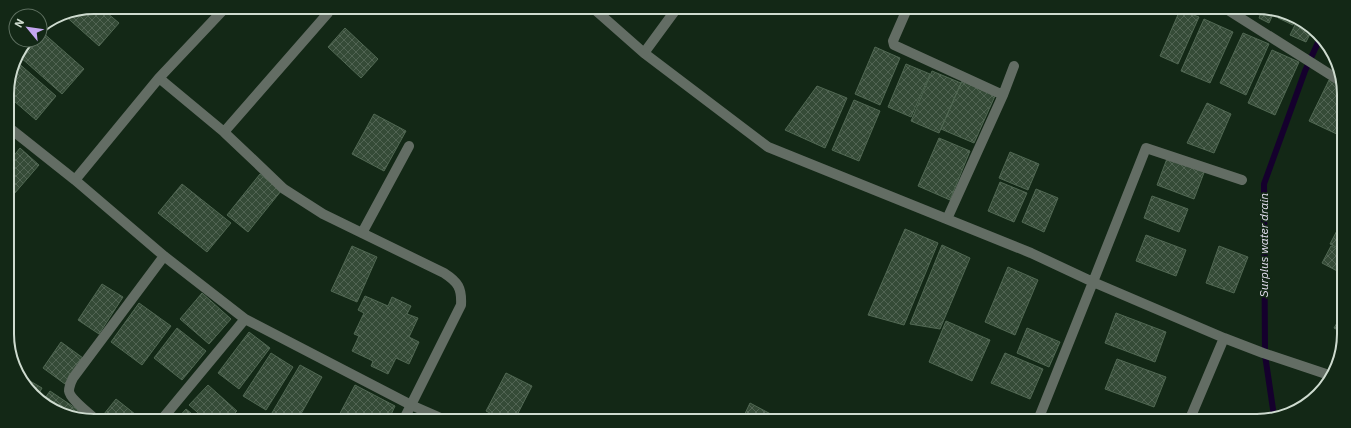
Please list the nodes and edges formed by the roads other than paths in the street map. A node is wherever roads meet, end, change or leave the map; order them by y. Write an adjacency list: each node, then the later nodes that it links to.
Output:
1 (219, 14): 9 (street)
2 (326, 14): 13 (street)
3 (600, 14): 7 (street)
4 (673, 14): 7 (street)
5 (905, 14): 11 (street)
6 (1234, 14): 10 (street)
7 (644, 53): 17 (street)
8 (1014, 66): 11 (street)
9 (160, 78): 13 (street); 15 (street)
10 (1335, 78)
11 (1003, 95): 17 (street)
12 (14, 132): 15 (street)
13 (224, 132): 18 (street)
14 (409, 146): 18 (street)
15 (75, 180): 19 (street)
16 (1242, 180): 20 (street)
17 (947, 219): 20 (street)
18 (362, 233): 24 (street)
19 (164, 256): 21 (street); 25 (street)
20 (1093, 282): 22 (street); 29 (street)
21 (245, 319): 24 (street); 26 (street)
22 (1224, 338): 23 (street); 30 (street)
23 (1327, 373)
24 (411, 405): 27 (street); 28 (street)
25 (90, 414)
26 (166, 414)
27 (406, 414)
28 (431, 414)
29 (1040, 414)
30 (1192, 414)

